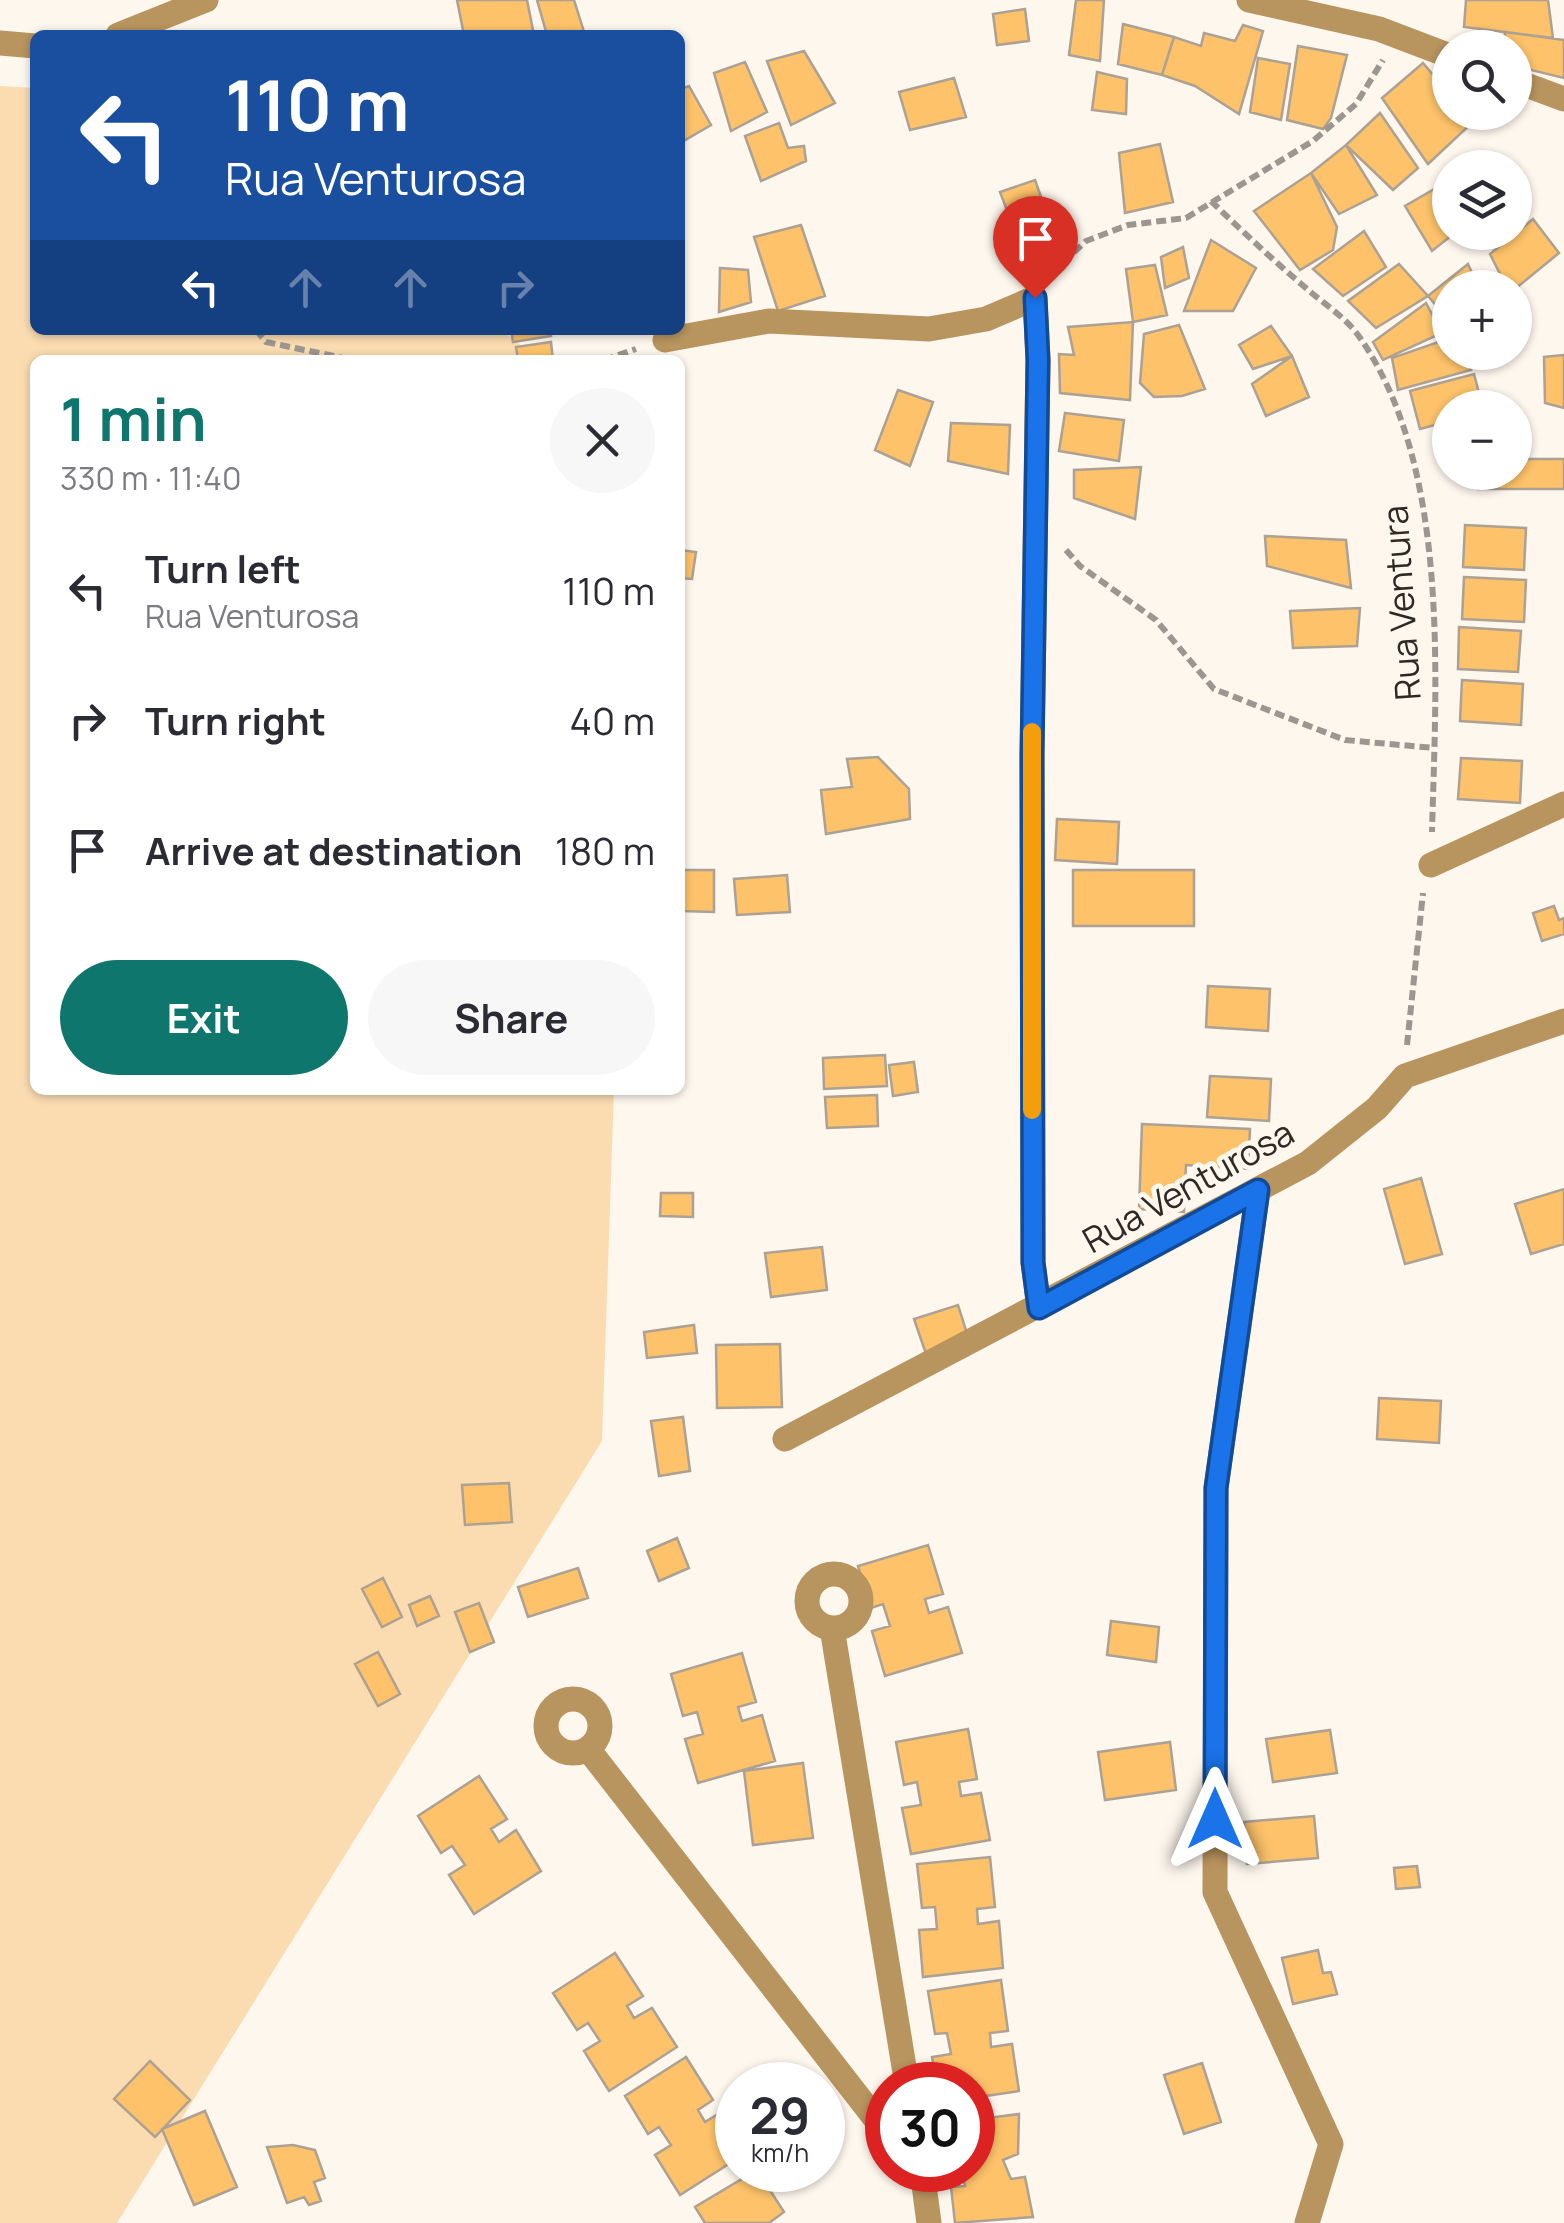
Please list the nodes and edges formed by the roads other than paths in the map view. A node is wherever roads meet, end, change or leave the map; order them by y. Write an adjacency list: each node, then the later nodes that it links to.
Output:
1 (206, 0): 3 (street)
2 (1249, 0): 6 (street)
3 (131, 30)
4 (0, 44): 5 (street)
5 (30, 46)
6 (1432, 49)
7 (1532, 88): 8 (street)
8 (1564, 100)
9 (664, 340): 14 (street)
10 (1564, 804): 11 (street)
11 (1431, 864)
12 (1564, 1020): 13 (street, Rua Venturosa)
13 (1258, 1190): 14 (street, Rua Venturosa); 22 (street)
14 (1039, 1308): 15 (street, Rua Venturosa)
15 (785, 1439)
16 (832, 1628): 18 (street)
17 (588, 1749): 19 (street)
18 (904, 2062)
19 (865, 2105)
20 (924, 2192): 21 (street)
21 (930, 2223)
22 (1307, 2223)

